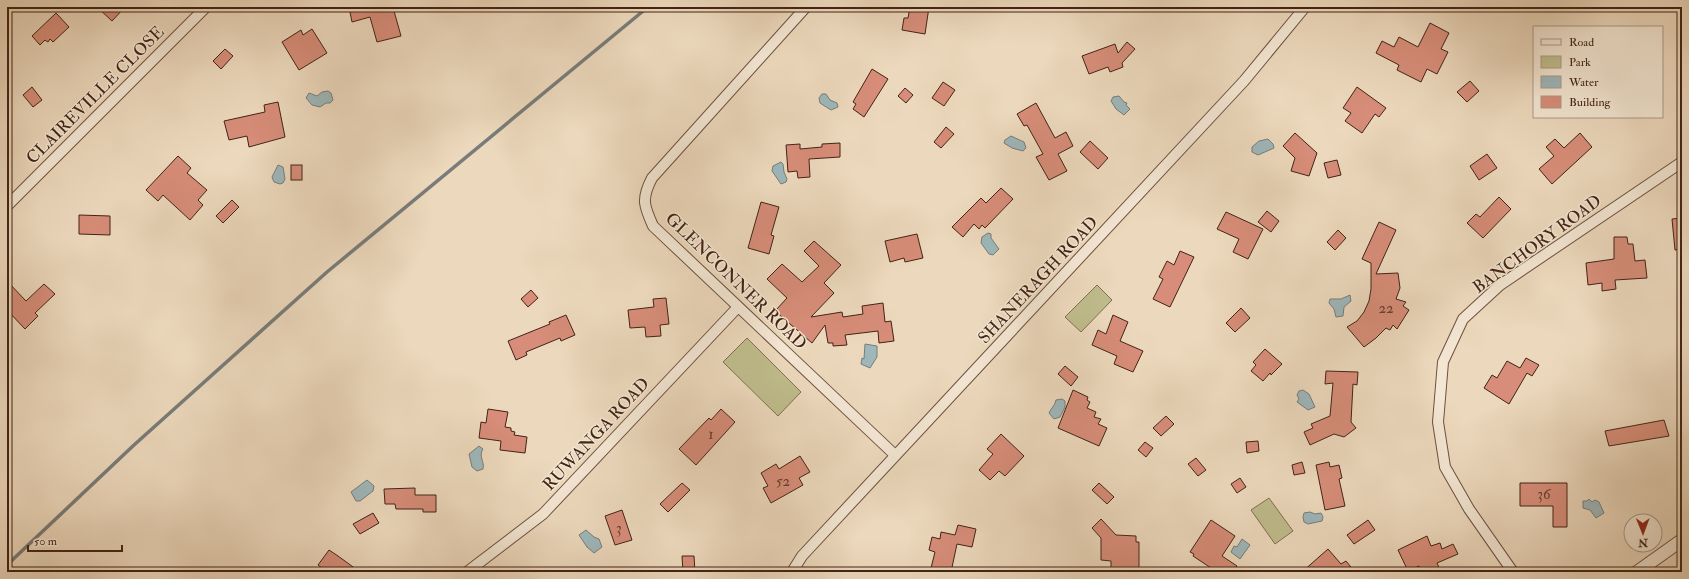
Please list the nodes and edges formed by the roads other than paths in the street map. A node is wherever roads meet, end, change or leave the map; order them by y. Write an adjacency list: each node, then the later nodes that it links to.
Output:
1 (206, 7): 5 (street, CLAIREVILLE CLOSE)
2 (806, 7): 6 (street, GLENCONNER ROAD)
3 (1305, 7): 7 (street, SHANERAGH ROAD)
4 (1682, 162): 11 (street, BANCHORY ROAD)
5 (7, 206)
6 (738, 307): 7 (street, GLENCONNER ROAD); 9 (street, RUWANGA ROAD)
7 (895, 454): 10 (street, SHANERAGH ROAD)
8 (1682, 540): 12 (street)
9 (467, 572)
10 (792, 572)
11 (1513, 572)
12 (1636, 572)

